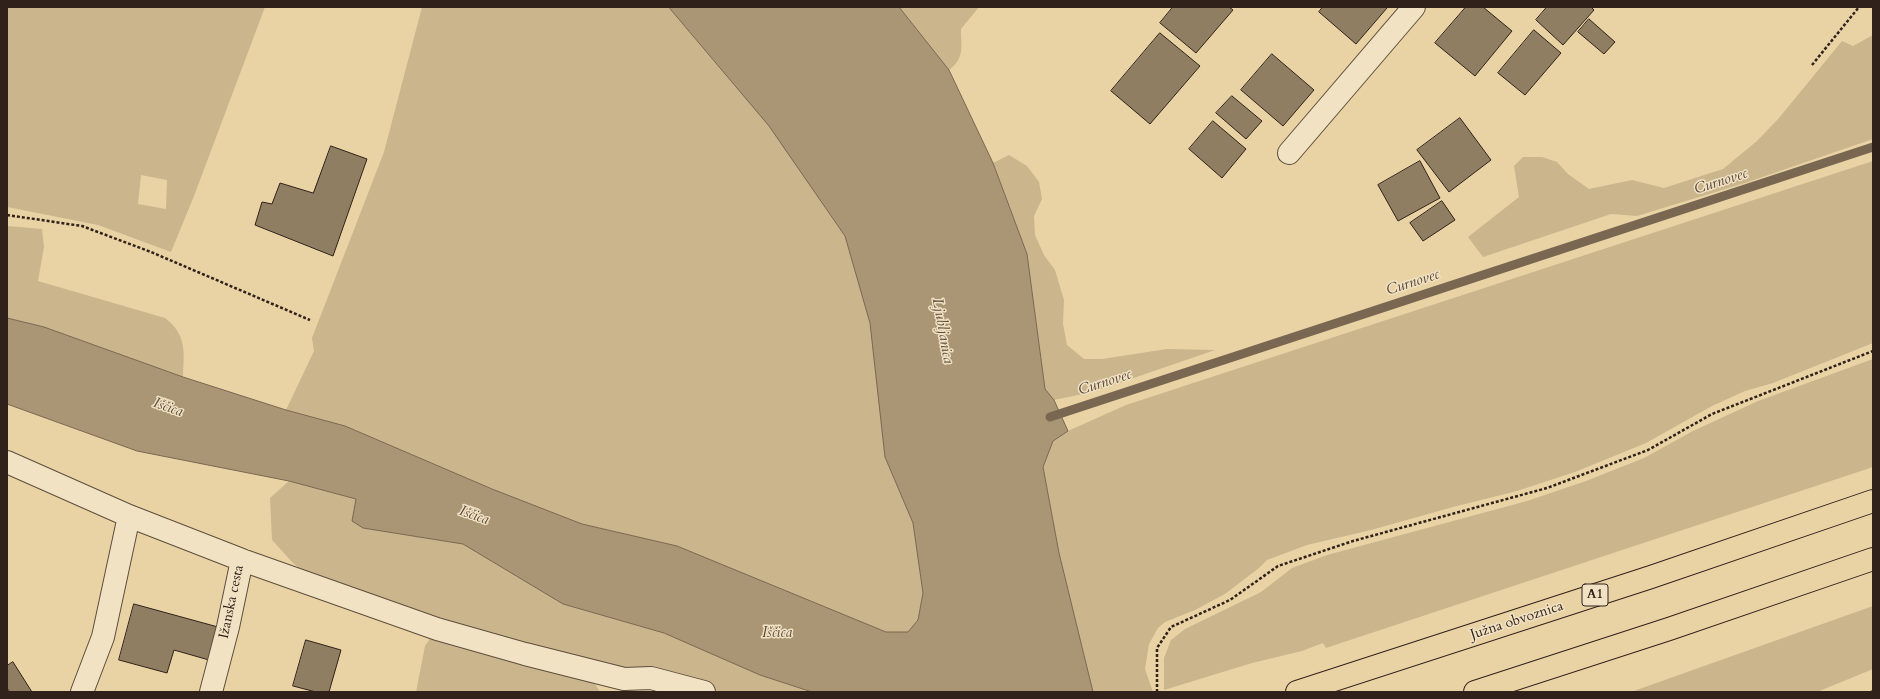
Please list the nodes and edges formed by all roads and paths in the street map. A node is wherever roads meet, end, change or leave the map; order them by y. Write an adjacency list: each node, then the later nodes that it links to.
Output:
1 (1414, 7): 4 (street)
2 (1859, 7): 3 (path)
3 (1812, 65)
4 (1289, 154)
5 (7, 215): 6 (path)
6 (310, 320)
7 (1873, 351): 17 (path)
8 (7, 462): 10 (street, Ižanska cesta)
9 (1873, 501): 13 (highway, Južna obvoznica / A1)
10 (128, 516): 12 (street, Ižanska cesta); 14 (street)
11 (1873, 559): 18 (highway)
12 (242, 560): 15 (street, Ižanska cesta); 16 (street)
13 (1306, 689)
14 (82, 692)
15 (211, 692)
16 (704, 692)
17 (1157, 692)
18 (1475, 692)

